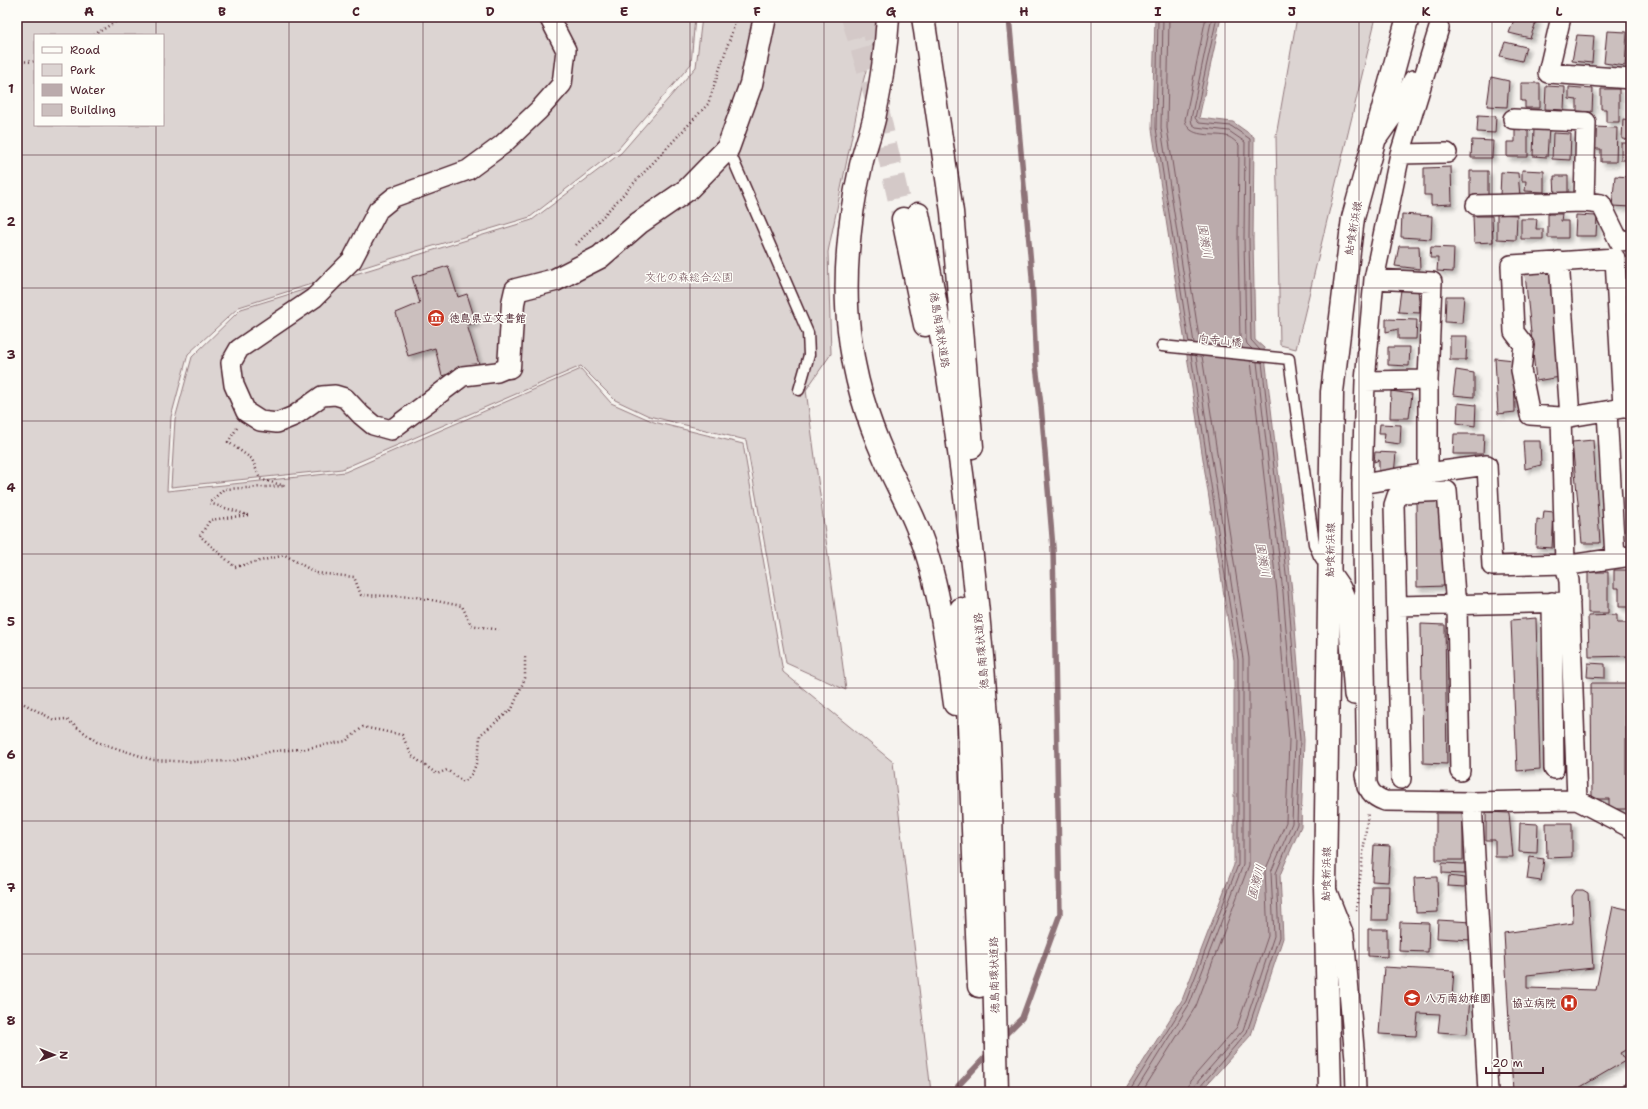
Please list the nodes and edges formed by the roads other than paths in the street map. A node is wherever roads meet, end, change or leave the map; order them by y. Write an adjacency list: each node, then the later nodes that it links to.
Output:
1 (549, 17): 21 (street)
2 (765, 17): 11 (main road)
3 (888, 17): 43 (main road)
4 (923, 17): 35 (main road)
5 (1408, 17): 10 (main road, 鮎喰新浜線)
6 (1561, 17): 8 (street)
7 (1443, 22): 10 (street); 13 (street)
8 (1631, 79)
9 (1513, 119): 14 (street)
10 (1373, 144): 31 (main road, 鮎喰新浜線)
11 (728, 148): 21 (main road); 24 (lane)
12 (1447, 153): 13 (street)
13 (1400, 154): 19 (street)
14 (1584, 202): 15 (street); 16 (street)
15 (1476, 205)
16 (1631, 240)
17 (1623, 258): 18 (street); 25 (street)
18 (1559, 261): 26 (street); 26 (street)
19 (1374, 279): 22 (street); 23 (street)
20 (1166, 346): 31 (lane, 向寺山橋)
21 (509, 367)
22 (1428, 380): 23 (street); 27 (street)
23 (1365, 381): 28 (street)
24 (799, 390)
25 (1620, 409): 26 (street); 29 (street)
26 (1565, 417): 30 (street)
27 (1428, 473): 28 (street); 30 (street)
28 (1362, 484): 39 (street)
29 (1623, 557): 30 (street)
30 (1565, 564): 32 (street)
31 (1330, 572): 39 (street); 44 (main road, 鮎喰新浜線)
32 (1561, 602): 33 (street); 36 (street); 40 (street)
33 (1457, 605): 34 (street); 34 (street); 37 (street)
34 (1397, 606): 38 (street)
35 (988, 729): 43 (main road, 徳島南環状道路); 45 (main road, 徳島南環状道路)
36 (1554, 769)
37 (1460, 771)
38 (1401, 779)
39 (1367, 787): 41 (street)
40 (1577, 800): 41 (street); 42 (street)
41 (1472, 802): 50 (street)
42 (1631, 828)
43 (975, 852): 45 (main road, 徳島南環状道路)
44 (1325, 886): 48 (main road, 鮎喰新浜線); 49 (street)
45 (986, 980): 46 (main road, 徳島南環状道路); 47 (main road, 徳島南環状道路)
46 (983, 1092)
47 (997, 1092)
48 (1330, 1092)
49 (1356, 1092)
50 (1488, 1092)

